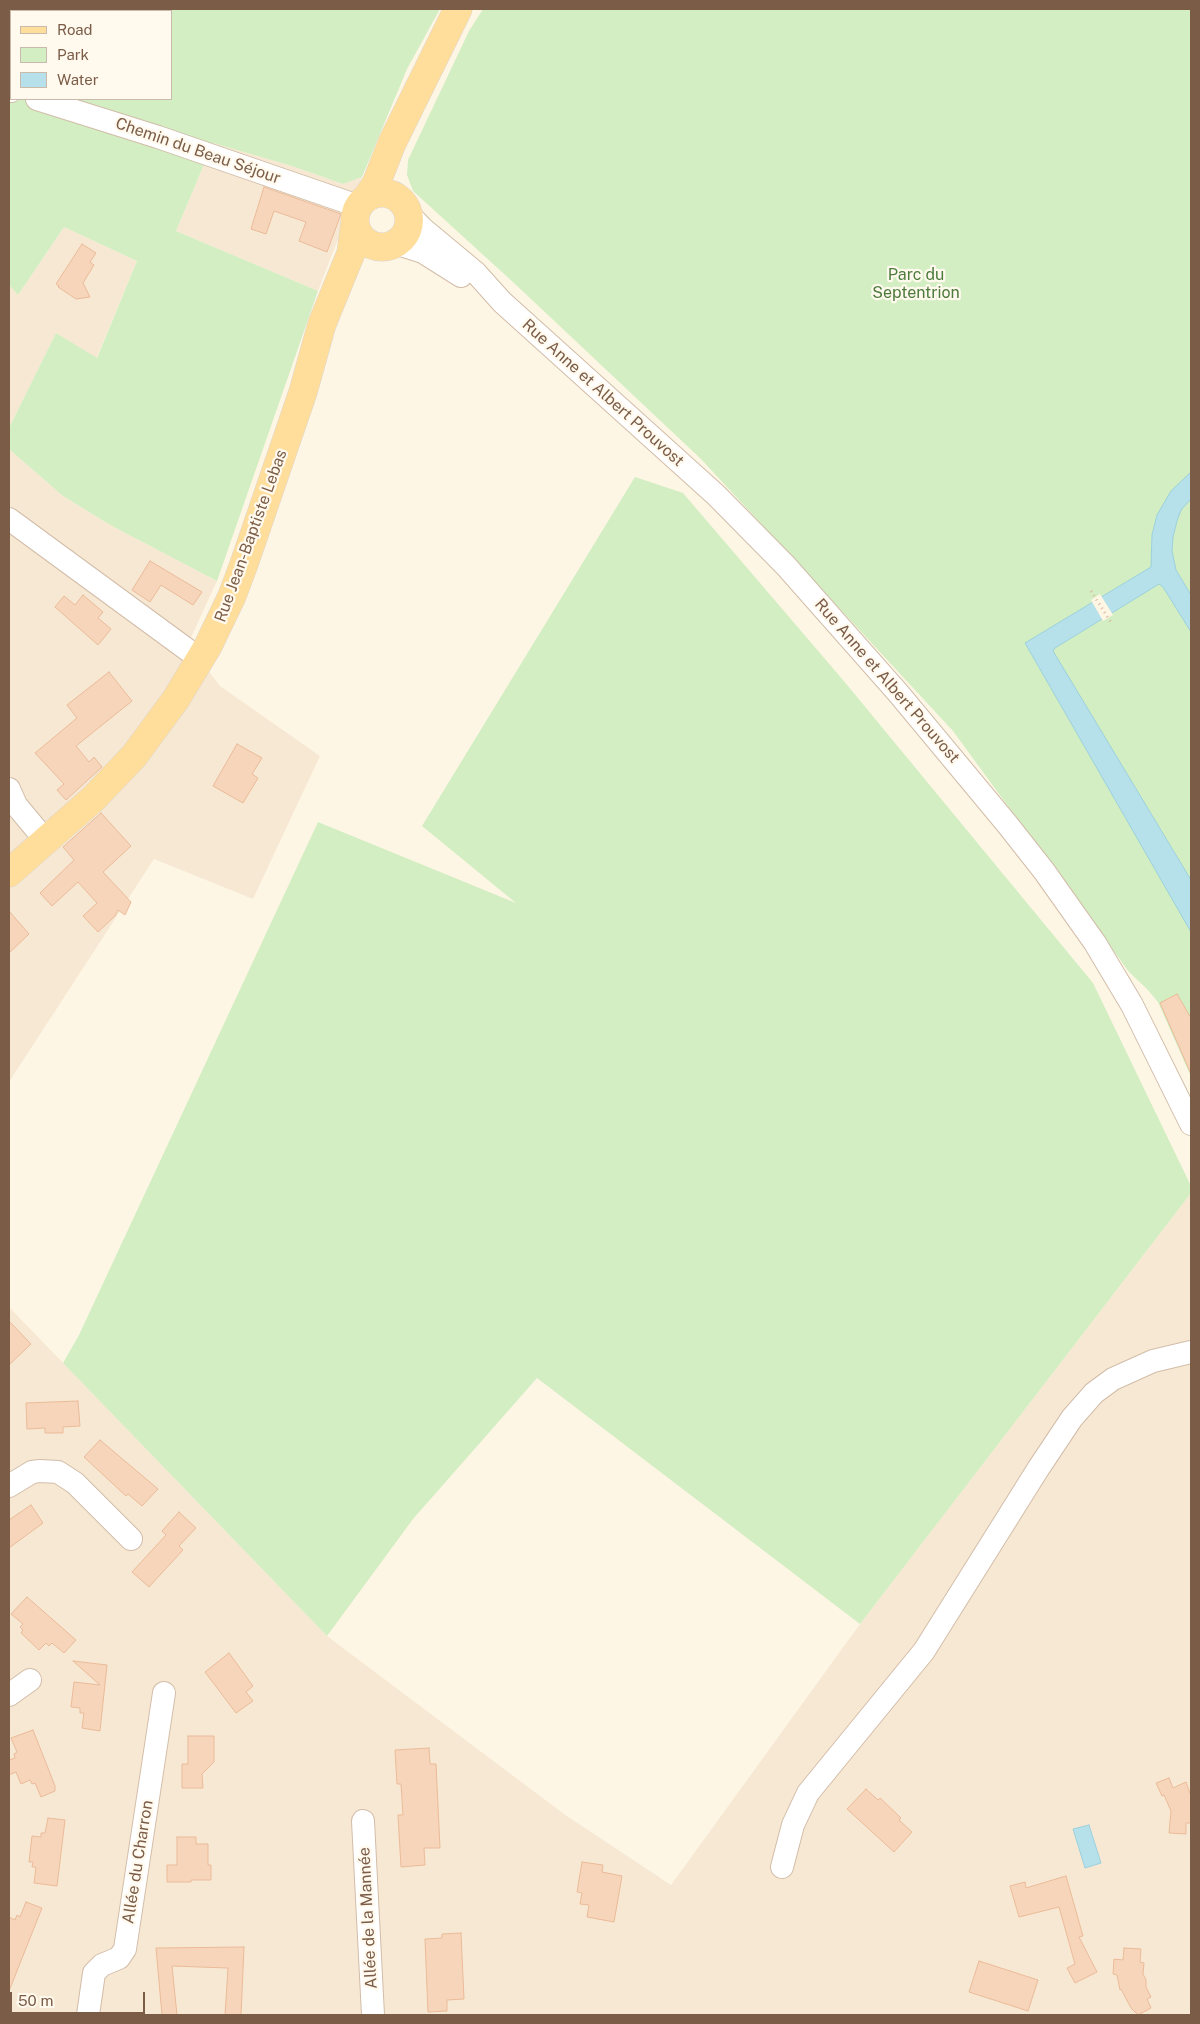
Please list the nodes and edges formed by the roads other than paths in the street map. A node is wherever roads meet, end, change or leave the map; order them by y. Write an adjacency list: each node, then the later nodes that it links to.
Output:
1 (458, 9): 3 (main road, Rue Jean-Baptiste Lebas)
2 (40, 100): 5 (street, Chemin du Beau Séjour)
3 (405, 118): 4 (main road, Rue Jean-Baptiste Lebas); 5 (main road, Rue Jean-Baptiste Lebas)
4 (401, 204): 5 (main road); 6 (main road); 7 (street, Rue Anne et Albert Prouvost)
5 (360, 208): 6 (main road); 8 (main road, Rue Jean-Baptiste Lebas)
6 (391, 245): 7 (street, Rue Anne et Albert Prouvost); 8 (main road, Rue Jean-Baptiste Lebas)
7 (502, 302): 14 (street, Rue Anne et Albert Prouvost)
8 (303, 392): 10 (main road, Rue Jean-Baptiste Lebas)
9 (9, 519): 10 (street)
10 (200, 659): 12 (main road, Rue Jean-Baptiste Lebas)
11 (9, 789): 12 (street)
12 (46, 841): 13 (main road, Rue Jean-Baptiste Lebas)
13 (9, 873)
14 (1191, 1124)
15 (1191, 1352): 22 (street)
16 (9, 1486): 17 (street)
17 (131, 1538)
18 (30, 1680): 20 (street)
19 (164, 1693): 23 (street, Allée du Charron)
20 (9, 1695)
21 (362, 1822): 24 (street, Allée de la Mannée)
22 (782, 1867)
23 (88, 2015)
24 (373, 2015)

